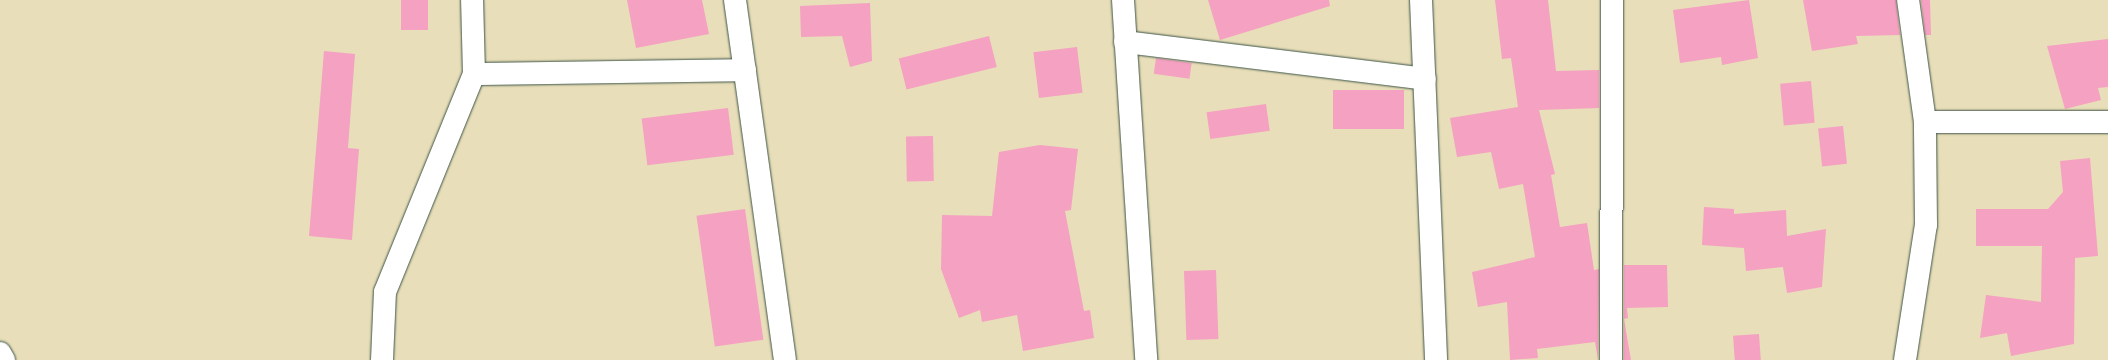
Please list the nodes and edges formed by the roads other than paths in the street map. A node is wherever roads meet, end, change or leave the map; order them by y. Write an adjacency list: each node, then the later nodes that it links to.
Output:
1 (472, 0): 9 (street)
2 (735, 0): 8 (street)
3 (1123, 0): 7 (street)
4 (1422, 0): 10 (street)
5 (1612, 0): 19 (street)
6 (1908, 0): 11 (street)
7 (1125, 42): 10 (street); 17 (street)
8 (745, 70): 9 (street); 16 (street)
9 (474, 74): 15 (street)
10 (1425, 79): 18 (street)
11 (1925, 122): 12 (street); 20 (street)
12 (2108, 122)
13 (0, 353): 14 (street)
14 (4, 360)
15 (382, 360)
16 (785, 360)
17 (1146, 360)
18 (1436, 360)
19 (1611, 360)
20 (1905, 360)

